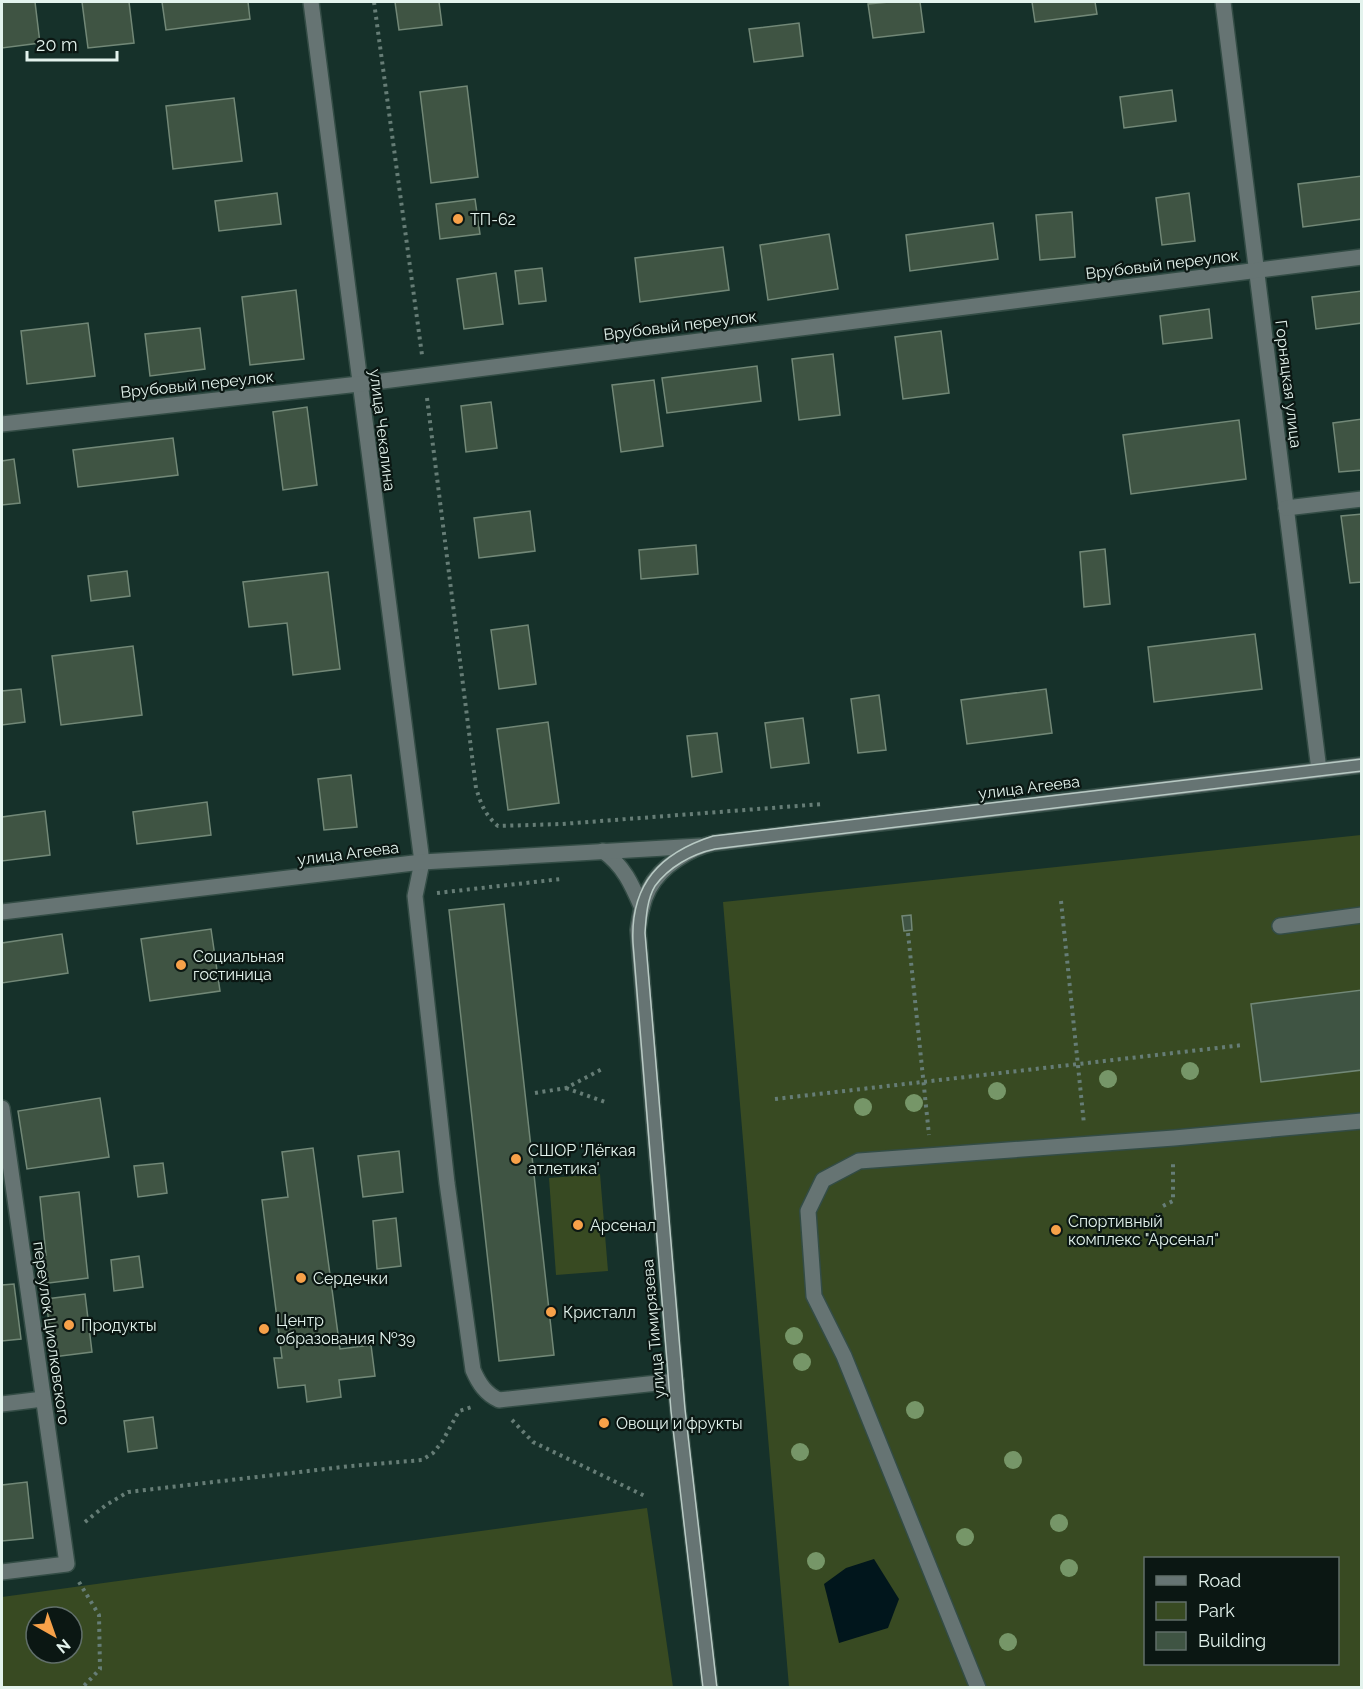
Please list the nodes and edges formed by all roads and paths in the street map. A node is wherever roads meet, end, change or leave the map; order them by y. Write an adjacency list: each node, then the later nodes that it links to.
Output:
1 (311, 2): 7 (street, улица Чекалина)
2 (374, 2): 6 (path)
3 (1223, 2): 5 (street, Горняцкая улица)
4 (1362, 258): 5 (street, Врубовый переулок)
5 (1256, 270): 6 (street, Врубовый переулок); 10 (street, Горняцкая улица)
6 (425, 376): 7 (street, Врубовый переулок); 13 (path)
7 (359, 384): 8 (street, Врубовый переулок); 16 (street, улица Чекалина)
8 (2, 424)
9 (1362, 499): 10 (street)
10 (1286, 508): 12 (street, Горняцкая улица)
11 (1362, 765): 12 (street, улица Агеева)
12 (1319, 770): 14 (street, улица Агеева)
13 (823, 804)
14 (700, 846): 15 (street, улица Агеева); 20 (street, улица Агеева)
15 (603, 851): 16 (street, улица Агеева); 20 (street)
16 (422, 862): 18 (street, улица Чекалина); 21 (street, улица Агеева)
17 (563, 879): 18 (path)
18 (415, 896): 42 (street, улица Чекалина)
19 (1061, 901): 27 (path)
20 (642, 908): 24 (street, улица Агеева)
21 (2, 912)
22 (1362, 915): 23 (street)
23 (1280, 926)
24 (638, 930): 40 (street, улица Тимирязева)
25 (908, 933): 29 (path)
26 (1243, 1045): 27 (path)
27 (1078, 1064): 29 (path); 37 (path)
28 (604, 1068): 30 (path)
29 (924, 1082): 32 (path); 38 (path)
30 (566, 1088): 31 (path); 33 (path)
31 (535, 1093)
32 (775, 1099)
33 (608, 1103)
34 (2, 1108): 41 (street, переулок Циолковского)
35 (1361, 1126): 36 (street)
36 (1174, 1138): 37 (street); 39 (path)
37 (1086, 1145): 38 (street)
38 (931, 1156): 50 (street)
39 (1163, 1206)
40 (676, 1381): 42 (street); 49 (street, улица Тимирязева)
41 (43, 1399): 43 (street); 45 (street, переулок Циолковского)
42 (499, 1400): 44 (path); 45 (path)
43 (2, 1404)
44 (646, 1497)
45 (64, 1541): 46 (street, переулок Циолковского)
46 (67, 1564): 47 (street); 48 (path)
47 (2, 1572)
48 (82, 1688)
49 (710, 1688)
50 (978, 1688)

